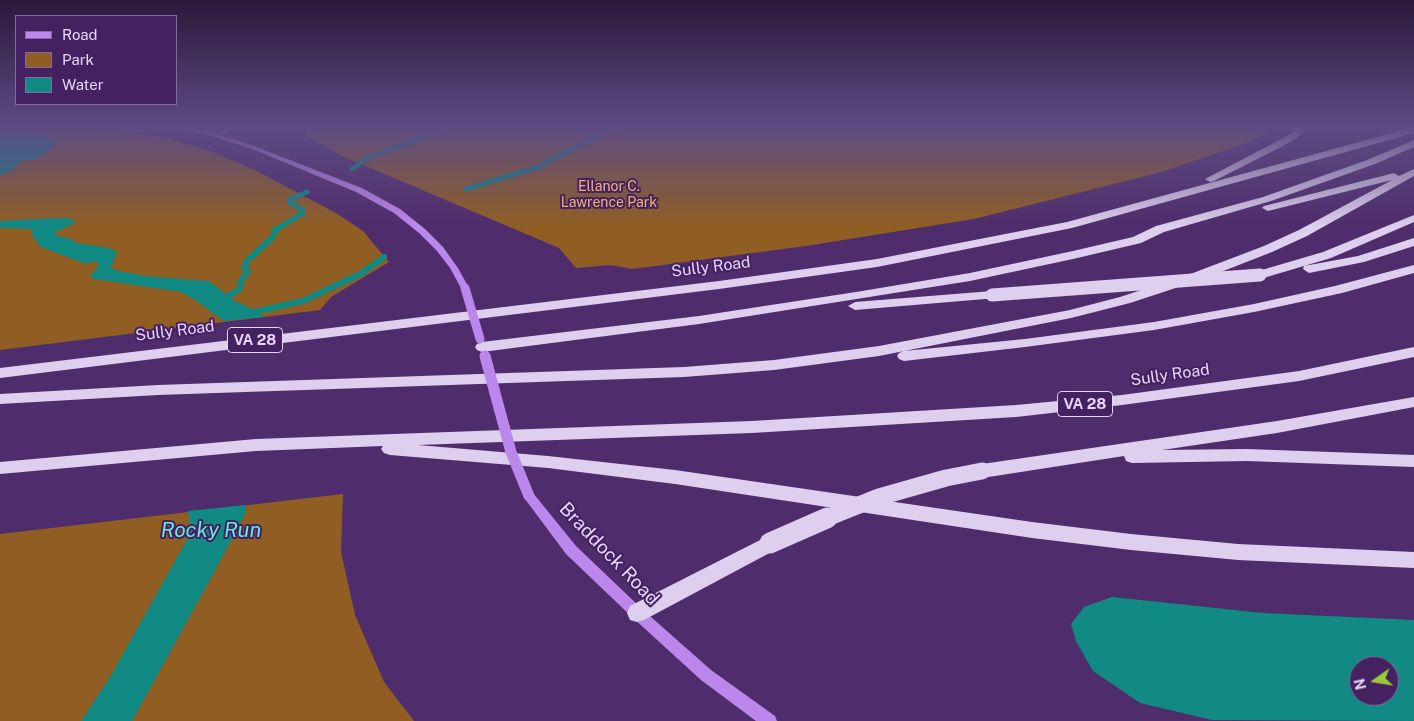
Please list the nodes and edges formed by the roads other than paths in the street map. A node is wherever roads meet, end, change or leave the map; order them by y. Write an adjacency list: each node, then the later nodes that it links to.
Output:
1 (284, 160): 13 (main road, Braddock Road, bridge)
2 (1250, 160): 6 (highway)
3 (1307, 160): 6 (highway, Sully Road / VA 28)
4 (1376, 160): 8 (highway)
5 (1414, 170): 8 (highway); 15 (highway)
6 (1095, 218): 16 (highway, Sully Road / VA 28)
7 (1414, 218): 11 (highway)
8 (1137, 240): 12 (highway)
9 (1414, 242): 11 (highway)
10 (1414, 269): 15 (highway)
11 (1260, 275): 12 (highway, bridge)
12 (699, 320): 13 (highway)
13 (482, 347): 24 (main road, Braddock Road, bridge)
14 (1414, 352): 19 (highway, Sully Road / VA 28)
15 (774, 365): 17 (highway)
16 (0, 373)
17 (0, 399)
18 (1414, 402): 20 (highway)
19 (256, 445): 22 (highway, Sully Road / VA 28); 23 (highway)
20 (1053, 461): 21 (highway); 24 (highway, bridge)
21 (1414, 461)
22 (0, 468)
23 (1414, 559)
24 (637, 613): 25 (main road, Braddock Road)
25 (769, 721)

